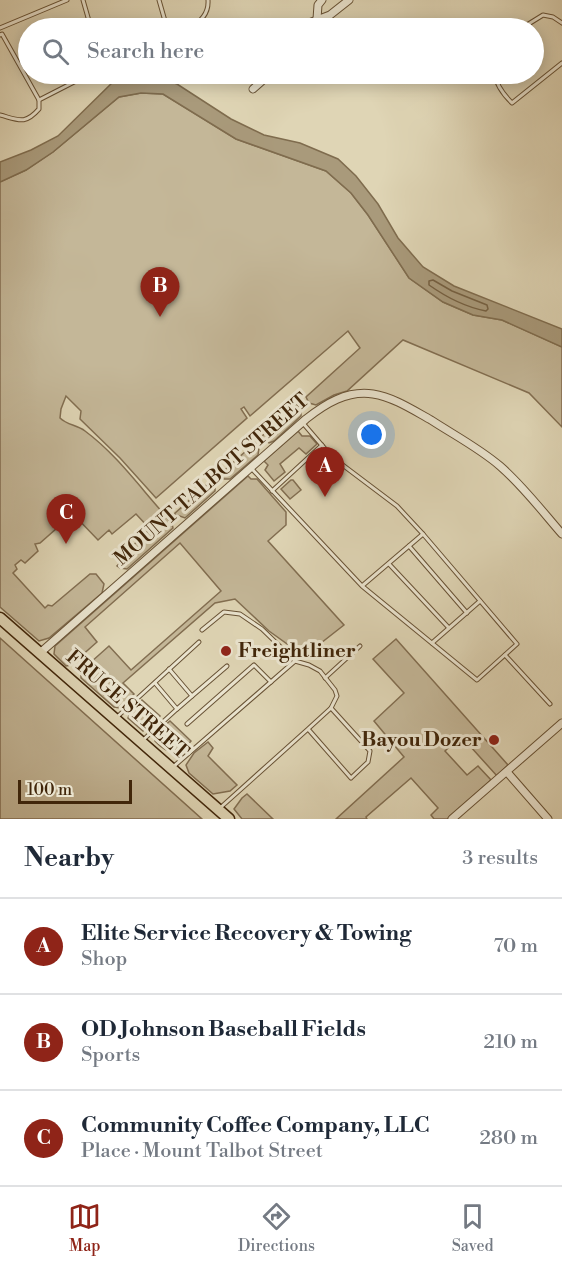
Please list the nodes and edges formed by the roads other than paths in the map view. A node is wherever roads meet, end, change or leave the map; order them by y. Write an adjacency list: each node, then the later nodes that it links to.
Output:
1 (67, 0): 7 (lane)
2 (83, 0): 8 (lane)
3 (159, 0): 9 (lane)
4 (208, 0): 10 (lane)
5 (322, 0): 11 (street)
6 (349, 0): 12 (street)
7 (29, 18)
8 (88, 18)
9 (164, 18)
10 (203, 18)
11 (318, 18)
12 (321, 18)
13 (538, 18): 15 (lane)
14 (18, 23): 16 (lane)
15 (562, 23)
16 (0, 32): 17 (lane)
17 (18, 63)
18 (562, 63): 19 (lane)
19 (544, 77)
20 (30, 84): 26 (lane)
21 (70, 84): 26 (lane)
22 (259, 84): 25 (street)
23 (498, 84): 24 (lane)
24 (536, 84)
25 (253, 89)
26 (39, 100): 27 (lane)
27 (0, 115)
28 (302, 422): 29 (lane); 30 (street, MOUNT TALBOT STREET); 33 (street, MOUNT TALBOT STREET)
29 (322, 445): 31 (lane); 32 (lane)
30 (251, 467): 31 (lane); 45 (street, MOUNT TALBOT STREET)
31 (272, 491): 36 (lane)
32 (423, 534): 34 (lane); 37 (lane)
33 (562, 534)
34 (409, 546): 35 (lane); 38 (lane)
35 (388, 564): 36 (lane); 40 (lane)
36 (362, 586): 43 (lane)
37 (480, 602): 38 (lane); 46 (lane)
38 (467, 613): 40 (lane)
39 (0, 618): 45 (main road, FRUGE STREET)
40 (449, 628): 43 (lane)
41 (202, 630): 47 (lane)
42 (198, 642): 49 (lane)
43 (432, 643): 46 (lane)
44 (360, 646): 50 (lane)
45 (40, 653): 57 (main road, FRUGE STREET)
46 (505, 655): 54 (lane)
47 (295, 661): 50 (lane); 51 (lane)
48 (227, 666): 53 (lane)
49 (169, 669): 52 (lane); 53 (lane)
50 (325, 678): 55 (lane)
51 (271, 682): 59 (lane); 62 (lane)
52 (154, 683): 56 (lane); 57 (lane)
53 (192, 696): 56 (lane)
54 (550, 704)
55 (331, 708): 60 (lane); 60 (lane)
56 (177, 709): 61 (lane)
57 (116, 718): 61 (main road, FRUGE STREET)
58 (562, 723): 63 (street)
59 (187, 724)
60 (308, 729): 64 (lane)
61 (142, 742): 62 (main road, FRUGE STREET)
62 (172, 768): 64 (main road, FRUGE STREET)
63 (507, 772): 66 (street); 67 (street)
64 (219, 809): 65 (main road, FRUGE STREET)
65 (229, 819)
66 (452, 819)
67 (548, 819)

